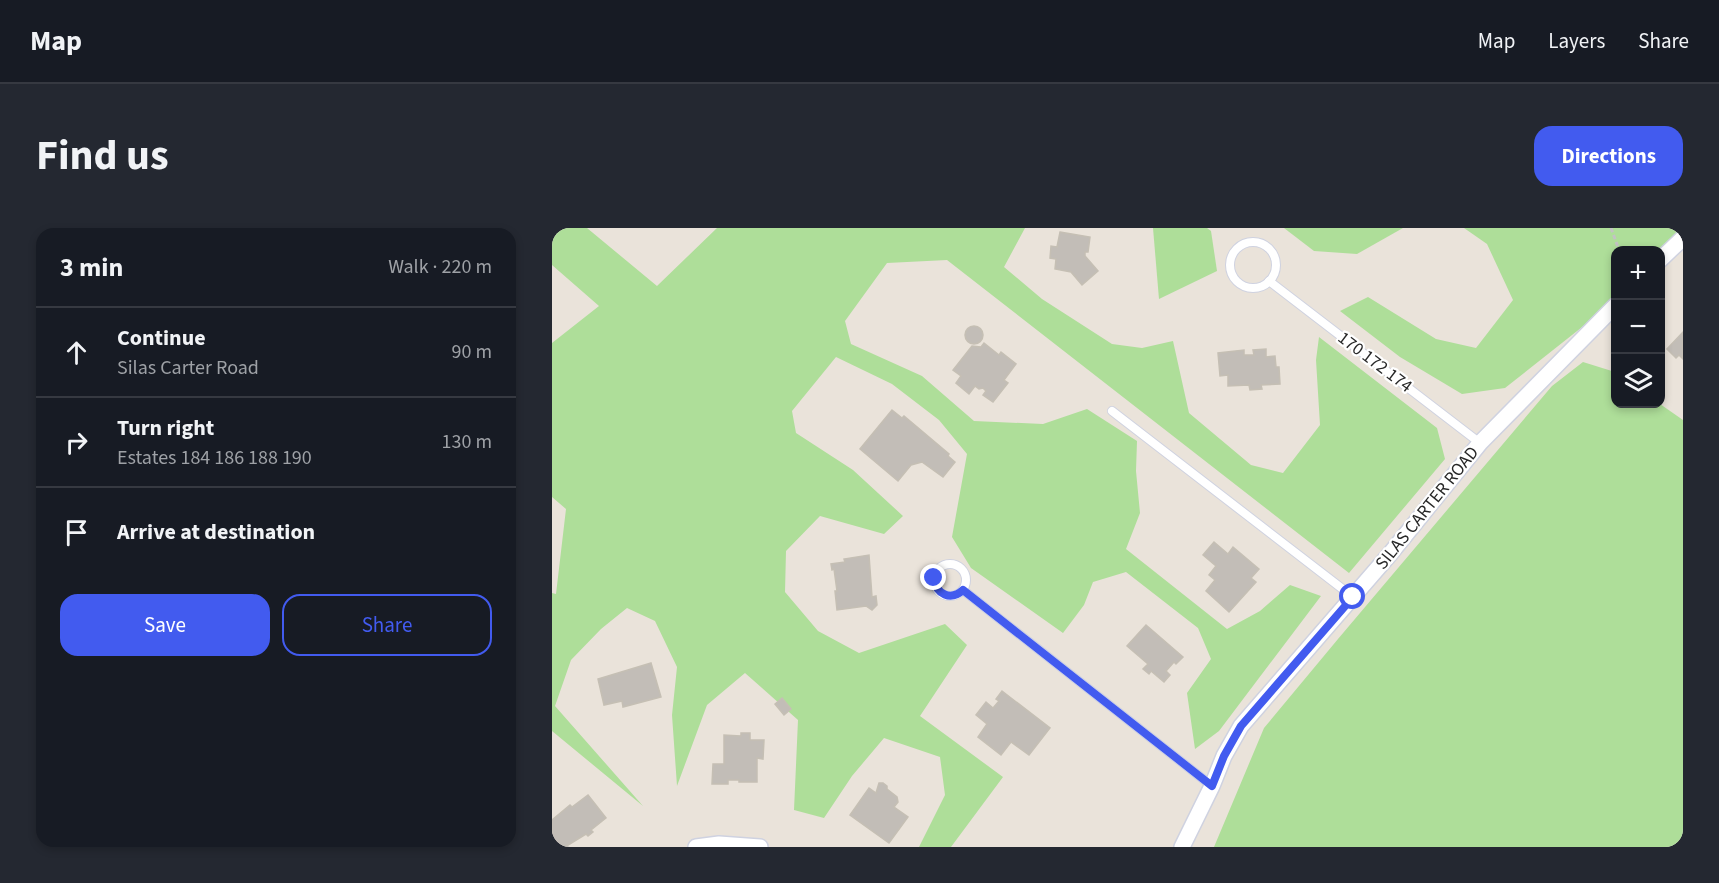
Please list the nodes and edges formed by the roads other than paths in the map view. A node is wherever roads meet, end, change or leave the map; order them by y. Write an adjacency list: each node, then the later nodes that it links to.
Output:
1 (1683, 238): 2 (street)
2 (1665, 255)
3 (1269, 281): 3 (lane); 6 (lane, 170 172 174)
4 (1611, 310): 6 (street, SILAS CARTER ROAD)
5 (1112, 411): 8 (lane)
6 (1480, 443): 8 (street, SILAS CARTER ROAD)
7 (963, 590): 7 (lane); 9 (lane)
8 (1353, 597): 9 (street, SILAS CARTER ROAD)
9 (1212, 786): 12 (street, SILAS CARTER ROAD)
10 (696, 847): 11 (street)
11 (760, 847)
12 (1182, 847)

